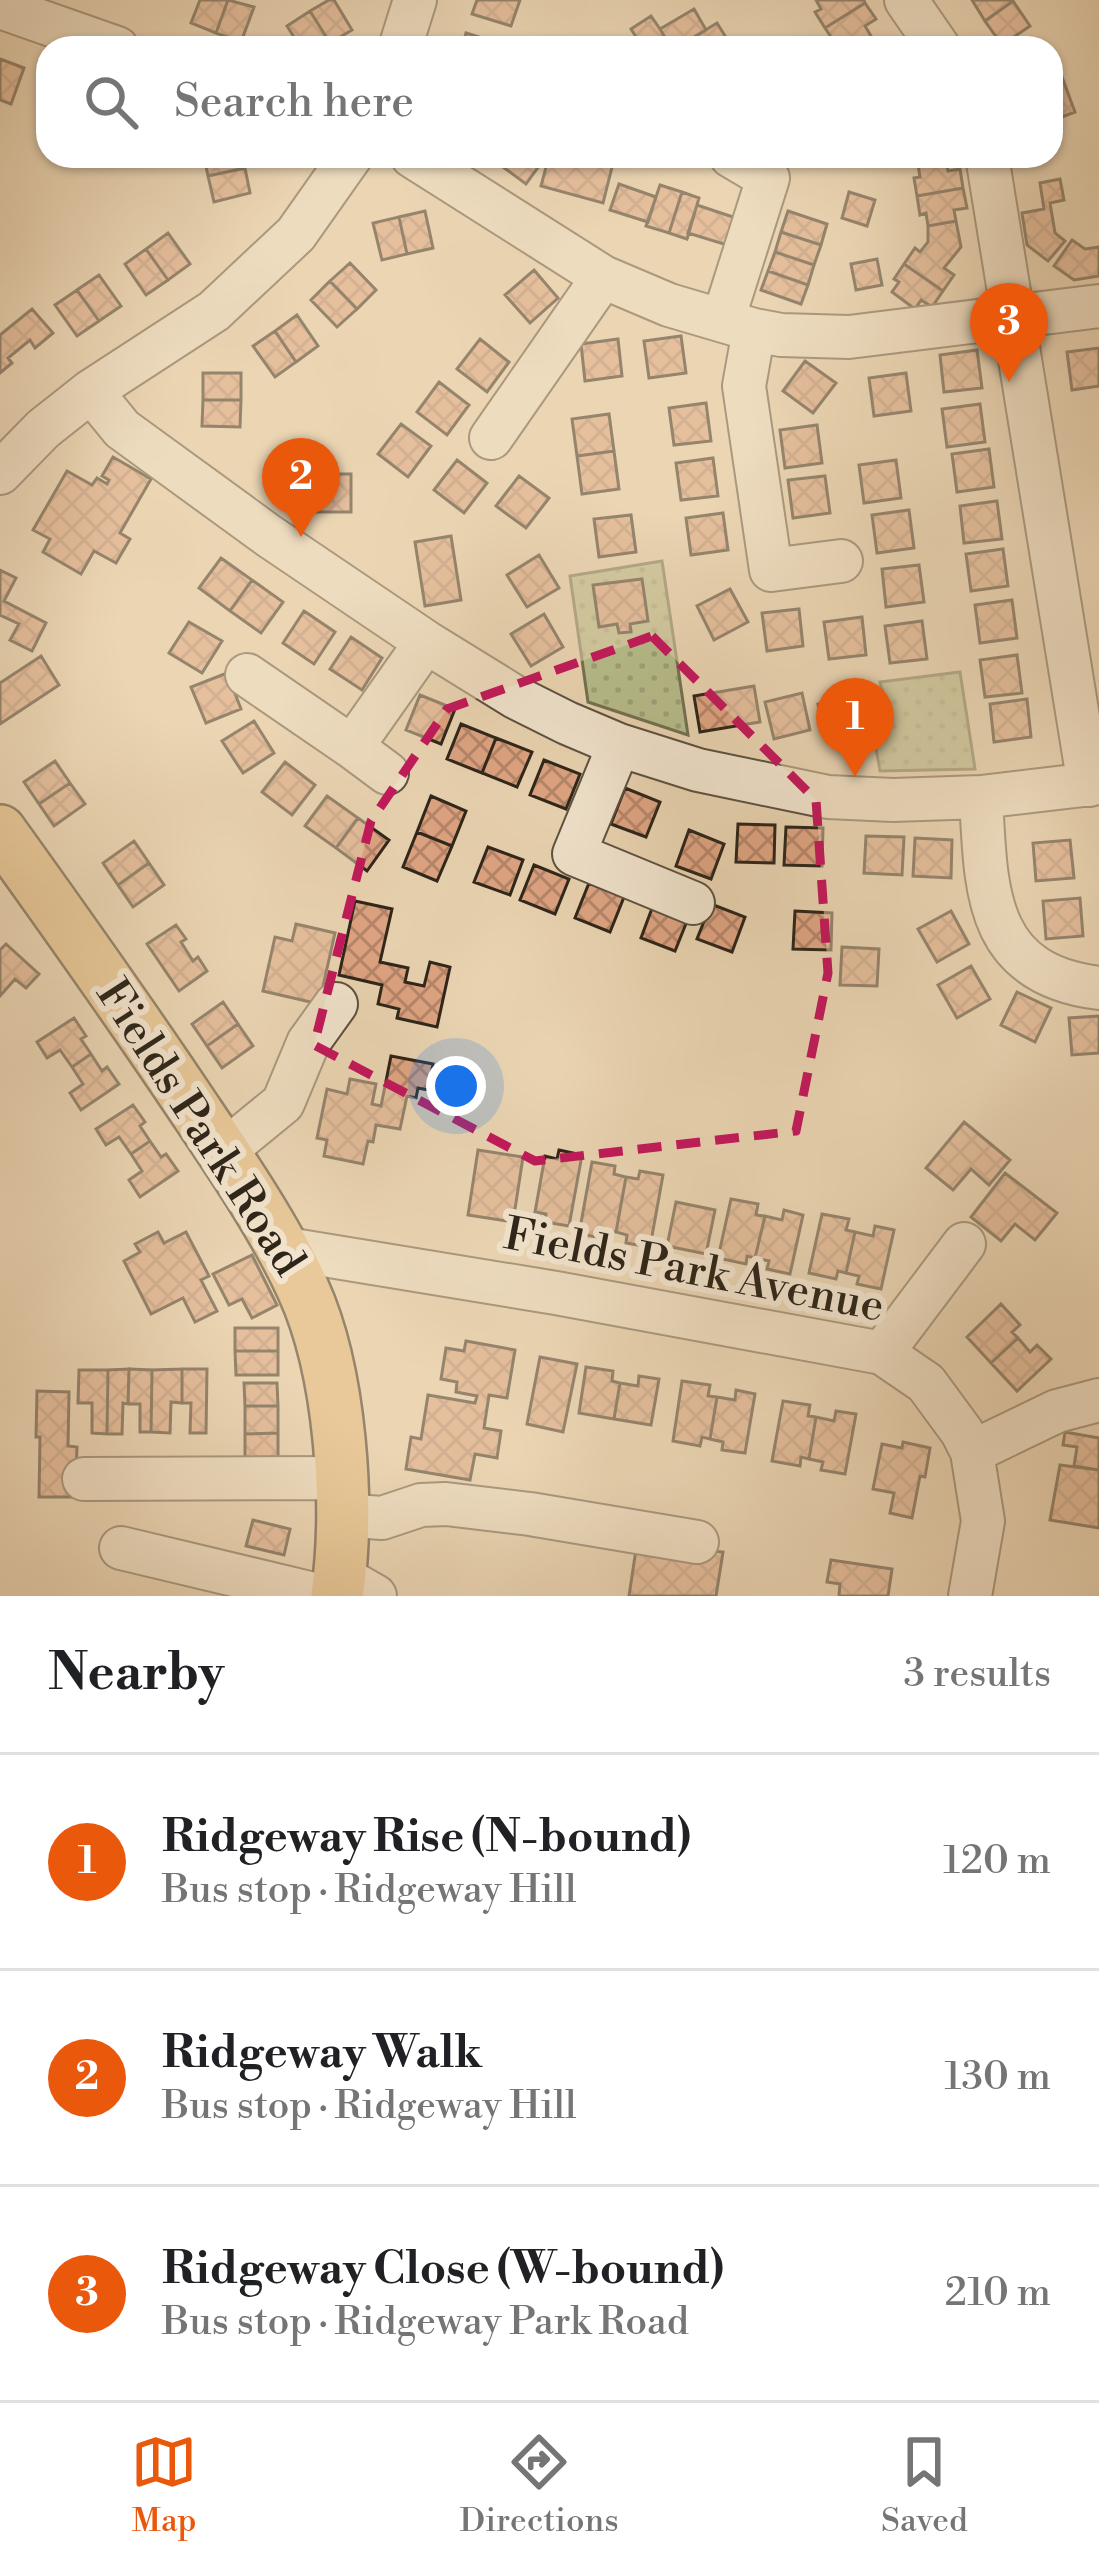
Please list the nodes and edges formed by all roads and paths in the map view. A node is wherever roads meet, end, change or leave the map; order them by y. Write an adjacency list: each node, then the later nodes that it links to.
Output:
1 (416, 0): 5 (street)
2 (906, 0): 6 (street)
3 (0, 7): 4 (street)
4 (83, 36)
5 (404, 36)
6 (931, 36)
7 (343, 168): 15 (street)
8 (431, 168): 11 (street)
9 (751, 168): 14 (street)
10 (989, 168): 13 (street)
11 (603, 277): 14 (street); 16 (street)
12 (1099, 306): 13 (street)
13 (1014, 318): 14 (street); 24 (street)
14 (739, 325): 18 (street)
15 (91, 391): 17 (street); 19 (street)
16 (491, 438)
17 (0, 472)
18 (841, 561)
19 (426, 642): 21 (street); 22 (street)
20 (247, 675): 22 (street)
21 (620, 745): 25 (street); 27 (street)
22 (352, 747): 23 (street)
23 (387, 773)
24 (1094, 784): 25 (street)
25 (981, 796): 28 (street)
26 (0, 831): 30 (main road, Fields Park Road)
27 (693, 902)
28 (1099, 988)
29 (336, 1004): 30 (street)
30 (224, 1152): 32 (main road, Fields Park Road)
31 (964, 1244): 33 (street)
32 (281, 1248): 33 (street, Fields Park Avenue); 37 (main road, Fields Park Road)
33 (882, 1353): 35 (street, Fields Park Avenue)
34 (1099, 1400): 35 (street)
35 (972, 1452): 41 (street, Fields Park Avenue)
36 (84, 1479): 37 (street)
37 (341, 1497): 38 (street); 40 (main road, Fields Park Road)
38 (698, 1542)
39 (121, 1548): 40 (street)
40 (343, 1591)
41 (970, 1596)

